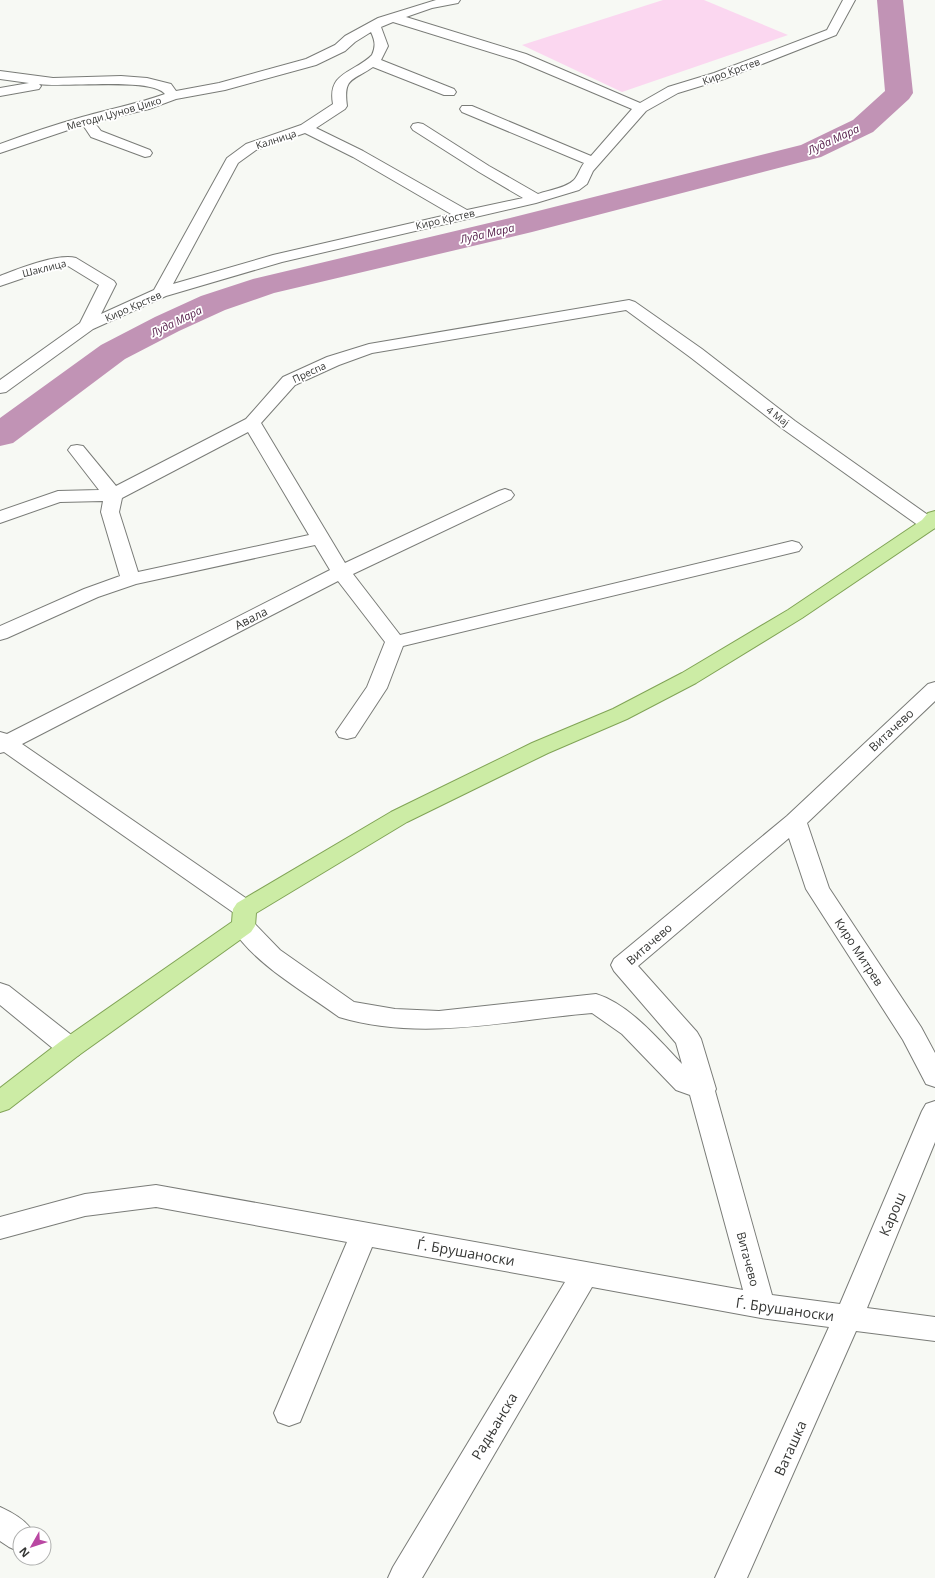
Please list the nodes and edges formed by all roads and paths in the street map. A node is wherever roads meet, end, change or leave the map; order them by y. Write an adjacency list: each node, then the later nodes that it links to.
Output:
1 (454, 0): 3 (street)
2 (849, 0): 11 (street, Киро Крстев)
3 (393, 18): 4 (street); 11 (street)
4 (374, 25): 5 (street); 10 (street)
5 (373, 62): 9 (street); 15 (street, Калница)
6 (0, 75): 7 (street, Методи Џунов Џико)
7 (53, 82): 8 (street); 10 (street, Методи Џунов Џико)
8 (0, 92)
9 (449, 92)
10 (173, 96): 13 (street, Методи Џунов Џико)
11 (641, 108): 18 (street, Киро Крстев)
12 (467, 109): 18 (street)
13 (86, 120): 16 (street, Методи Џунов Џико); 17 (street)
14 (418, 127): 19 (street)
15 (306, 128): 20 (street); 22 (street, Калница)
16 (0, 149)
17 (145, 153)
18 (593, 162): 19 (street, Киро Крстев)
19 (536, 199): 20 (street, Киро Крстев)
20 (464, 215): 22 (street, Киро Крстев)
21 (0, 281): 24 (street, Шаклица)
22 (160, 293): 24 (street, Киро Крстев)
23 (629, 305): 26 (street, Преспа); 31 (street, 4 Мај)
24 (87, 326): 25 (street, Киро Крстев)
25 (0, 388)
26 (252, 423): 28 (street, Преспа); 32 (street)
27 (77, 450): 28 (street)
28 (113, 495): 30 (street, Преспа); 35 (street)
29 (505, 495): 34 (street, Авала)
30 (0, 517)
31 (932, 521): 42 (main road)
32 (320, 538): 34 (street); 35 (street)
33 (792, 546): 37 (street)
34 (341, 572): 37 (street); 40 (street, Авала)
35 (132, 580): 36 (street)
36 (0, 634)
37 (394, 642): 39 (street)
38 (935, 689): 41 (street, Витачево)
39 (347, 732)
40 (2, 743): 42 (street)
41 (795, 821): 45 (street, Киро Митрев); 46 (street, Витачево)
42 (244, 917): 44 (main road); 46 (street)
43 (0, 992): 44 (street)
44 (70, 1048): 47 (main road)
45 (935, 1077)
46 (703, 1089): 52 (street, Витачево)
47 (0, 1102)
48 (935, 1111): 53 (street, Карош)
49 (0, 1228): 50 (street, Ѓ. Брушаноски)
50 (364, 1234): 51 (street, Ѓ. Брушаноски); 55 (street)
51 (585, 1274): 52 (street, Ѓ. Брушаноски); 58 (street, Радњанска)
52 (761, 1306): 53 (street, Ѓ. Брушаноски)
53 (848, 1318): 54 (street, Ѓ. Брушаноски); 59 (street, Ваташка)
54 (935, 1329)
55 (290, 1413)
56 (0, 1522): 57 (street)
57 (12, 1531)
58 (404, 1578)
59 (731, 1578)

